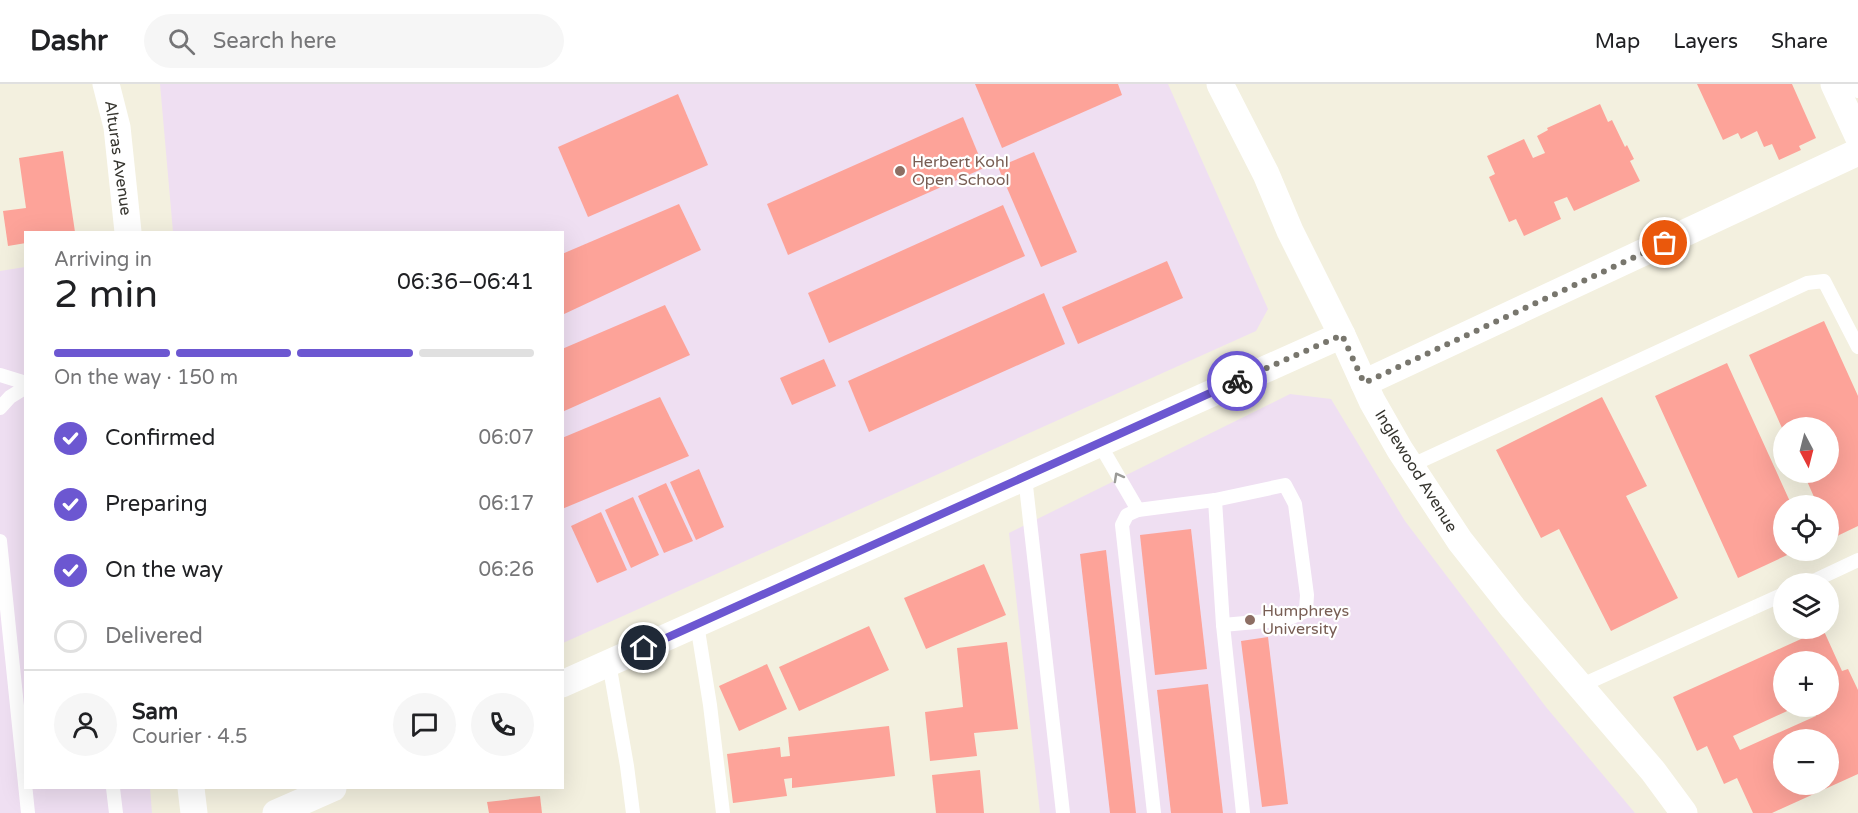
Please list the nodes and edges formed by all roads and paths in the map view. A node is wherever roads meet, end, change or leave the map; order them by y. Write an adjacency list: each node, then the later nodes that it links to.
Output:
1 (106, 84): 6 (street, Alturas Avenue)
2 (1220, 84): 7 (street, Inglewood Avenue)
3 (1852, 86): 4 (street)
4 (1858, 136)
5 (1858, 152): 10 (street)
6 (128, 231)
7 (1342, 335): 10 (street, Inglewood Avenue); 14 (street)
8 (1858, 347): 15 (lane)
9 (0, 375): 11 (lane)
10 (1364, 383): 15 (street, Inglewood Avenue)
11 (24, 384)
12 (24, 386): 13 (lane)
13 (0, 408)
14 (1099, 443): 16 (street); 18 (lane, one-way to 14)
15 (1410, 466): 27 (street, Inglewood Avenue)
16 (1025, 477): 23 (street); 39 (lane)
17 (1215, 500): 18 (lane); 24 (lane); 24 (lane)
18 (1138, 510): 40 (lane)
19 (0, 541): 28 (lane)
20 (1856, 566): 21 (lane)
21 (1837, 573)
22 (1773, 599): 27 (lane)
23 (697, 624): 25 (street); 38 (lane)
24 (1223, 626): 41 (lane)
25 (609, 663): 26 (street); 37 (lane)
26 (564, 683)
27 (1580, 687): 42 (street, Inglewood Avenue)
28 (24, 774)
29 (26, 789): 34 (lane)
30 (113, 789): 33 (lane)
31 (191, 789): 35 (street)
32 (331, 789): 36 (street)
33 (117, 812)
34 (28, 813)
35 (194, 813)
36 (276, 813)
37 (633, 813)
38 (723, 813)
39 (1063, 813)
40 (1154, 813)
41 (1243, 813)
42 (1684, 813)

